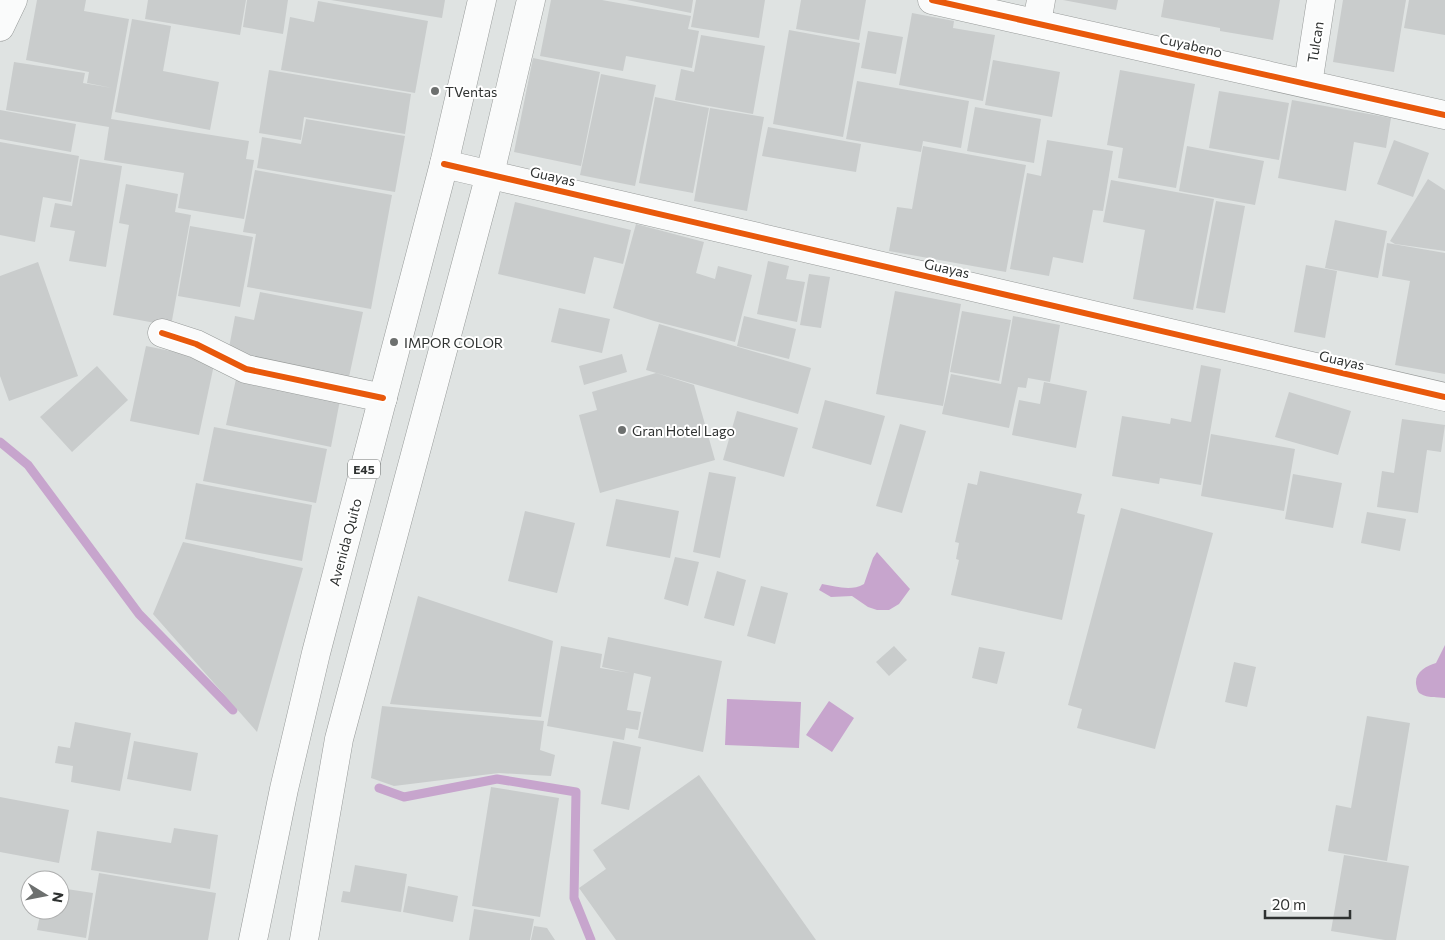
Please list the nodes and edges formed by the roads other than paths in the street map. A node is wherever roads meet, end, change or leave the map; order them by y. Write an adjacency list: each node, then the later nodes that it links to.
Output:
1 (13, 0): 7 (main road)
2 (482, 0): 10 (main road, Avenida Quito / E45)
3 (531, 0): 11 (main road)
4 (932, 0): 6 (main road, Cuyabeno)
5 (1321, 0): 8 (main road, Tulcan)
6 (1039, 11): 8 (main road, Cuyabeno)
7 (0, 27)
8 (1308, 84): 9 (main road, Cuyabeno)
9 (1445, 115)
10 (444, 164): 11 (main road, Guayas); 14 (main road, Avenida Quito / E45)
11 (490, 174): 13 (main road, Guayas); 16 (main road)
12 (162, 333): 14 (main road)
13 (1445, 397)
14 (383, 398): 15 (main road, Avenida Quito / E45)
15 (253, 940)
16 (304, 940)

